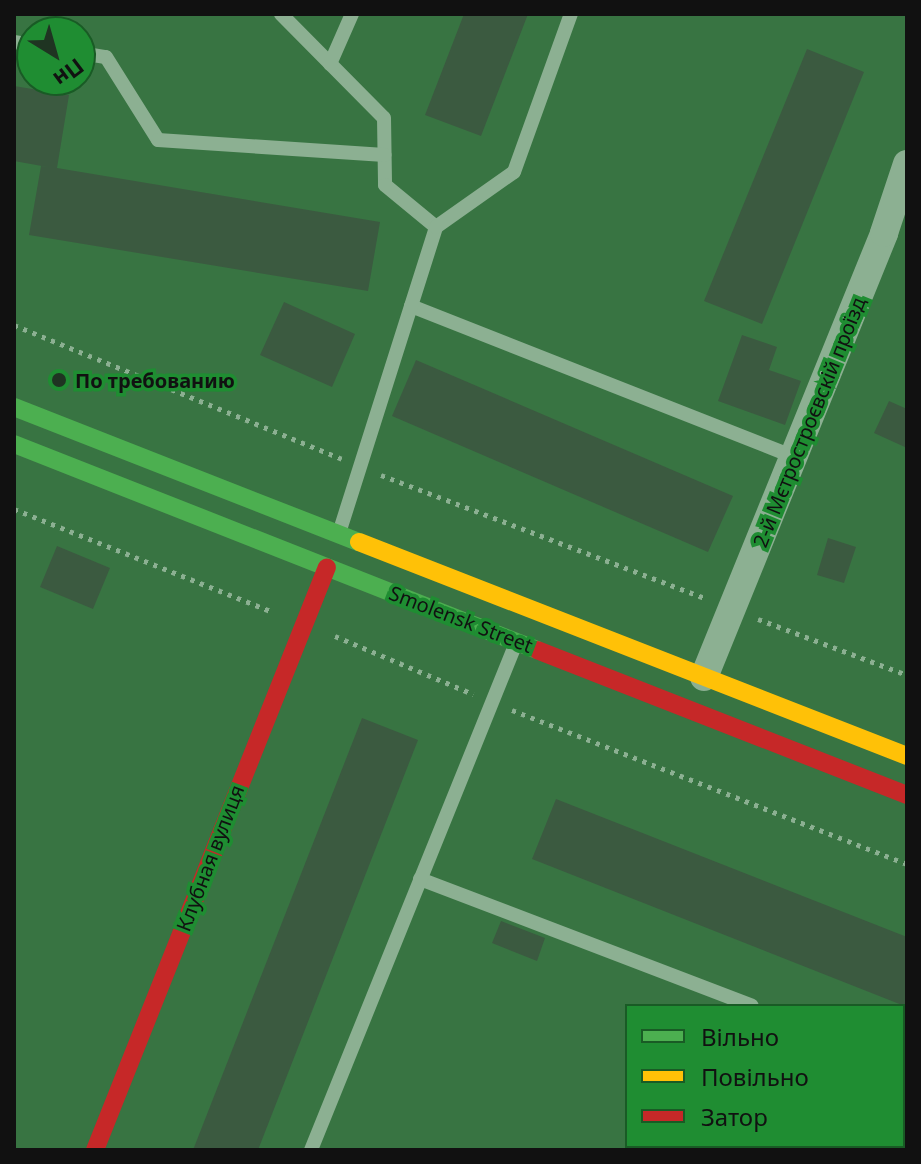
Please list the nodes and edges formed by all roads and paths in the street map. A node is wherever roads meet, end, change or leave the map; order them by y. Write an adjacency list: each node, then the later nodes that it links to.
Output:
1 (281, 14): 5 (lane)
2 (352, 14): 5 (lane)
3 (571, 14): 8 (lane)
4 (96, 55): 6 (lane)
5 (330, 64): 6 (lane)
6 (385, 155): 8 (lane)
7 (907, 164): 9 (street, 2-й Мєтростроєвскій проїзд)
8 (436, 227): 10 (lane)
9 (896, 238): 14 (street, 2-й Мєтростроєвскій проїзд)
10 (411, 306): 14 (lane); 15 (lane)
11 (14, 325): 15 (path)
12 (14, 407): 17 (street, Smolensk Street)
13 (14, 444): 18 (street, Smolensk Street)
14 (795, 457): 19 (street, 2-й Мєтростроєвскій проїзд)
15 (362, 467): 17 (lane); 19 (path)
16 (14, 509): 20 (path)
17 (339, 534): 21 (street, Smolensk Street)
18 (327, 567): 20 (street, Клубная вулиця); 21 (street, Smolensk Street)
19 (734, 610): 22 (path); 23 (street, 2-й Мєтростроєвскій проїзд)
20 (303, 623): 24 (path); 30 (street, Клубная вулиця)
21 (523, 625): 23 (street, Smolensk Street); 24 (lane); 26 (street, Smolensk Street)
22 (907, 675)
23 (704, 677): 25 (street, Smolensk Street)
24 (491, 701): 27 (path); 28 (lane)
25 (907, 756)
26 (907, 795)
27 (907, 864)
28 (420, 879): 29 (lane); 31 (lane)
29 (747, 1004)
30 (95, 1150)
31 (311, 1150)

